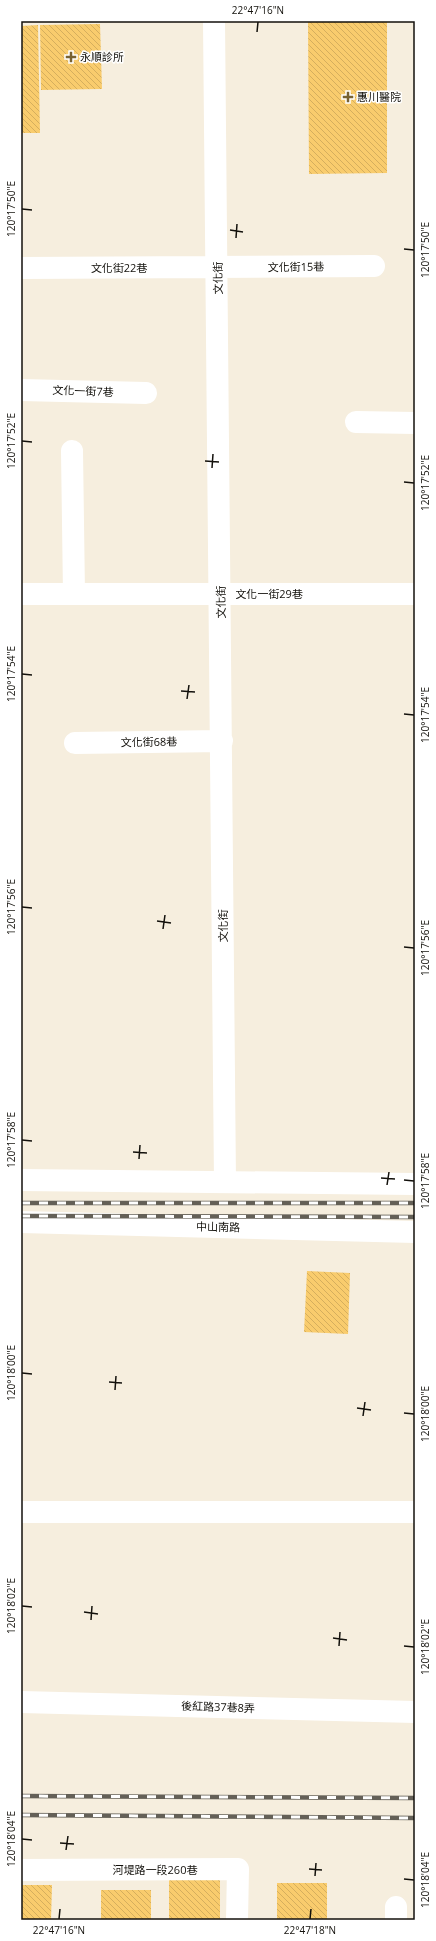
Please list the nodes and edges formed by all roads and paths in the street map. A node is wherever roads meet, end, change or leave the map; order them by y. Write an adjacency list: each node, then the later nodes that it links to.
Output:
1 (214, 21): 4 (street, 文化街)
2 (374, 266): 4 (street, 文化街15巷)
3 (21, 268): 4 (street, 文化街22巷)
4 (217, 268): 12 (street, 文化街)
5 (21, 390): 6 (street, 文化一街7巷)
6 (146, 393)
7 (356, 422): 8 (street)
8 (415, 423)
9 (72, 451): 11 (street)
10 (21, 594): 11 (street, 文化一街29巷)
11 (74, 594): 12 (street, 文化一街29巷)
12 (221, 594): 13 (street, 文化一街29巷); 14 (street, 文化街)
13 (415, 594)
14 (222, 741): 15 (street, 文化街68巷); 17 (street, 文化街)
15 (75, 743)
16 (21, 1180): 17 (street)
17 (225, 1182): 18 (street)
18 (415, 1184)
19 (21, 1222): 20 (street, 中山南路)
20 (415, 1232)
21 (21, 1512): 22 (street)
22 (415, 1512)
23 (21, 1702): 24 (street, 後紅路37巷8弄)
24 (415, 1712)
25 (21, 1870): 26 (street, 河堤路一段260巷)
26 (237, 1920)

